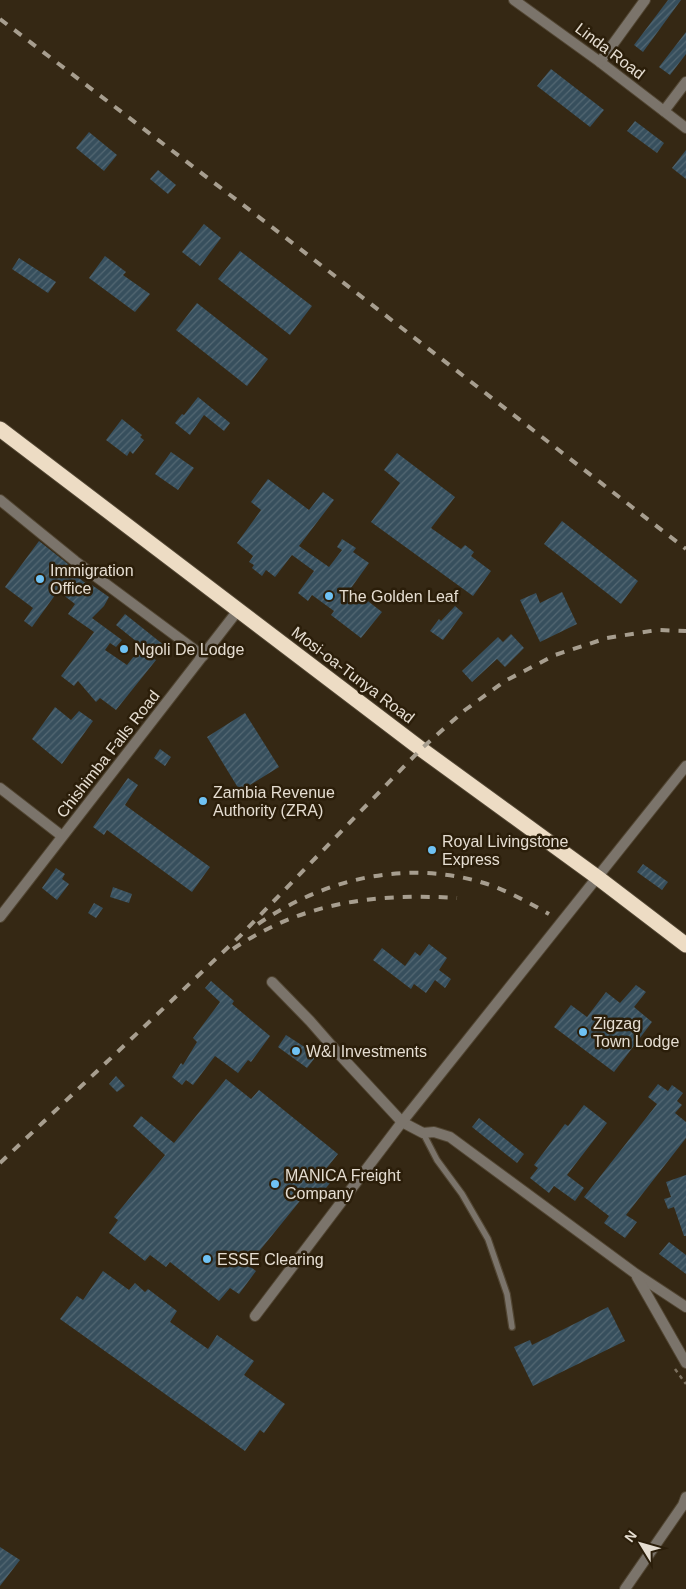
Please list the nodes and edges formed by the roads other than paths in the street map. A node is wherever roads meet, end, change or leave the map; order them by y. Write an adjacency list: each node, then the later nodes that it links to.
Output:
1 (514, 0): 3 (street, Linda Road)
2 (644, 0): 3 (street)
3 (600, 62): 5 (street, Linda Road)
4 (686, 82): 5 (street)
5 (664, 111): 6 (street, Linda Road)
6 (686, 128)
7 (0, 429): 9 (highway, Mosi-oa-Tunya Road)
8 (0, 500): 10 (street)
9 (239, 609): 10 (street, Chishimba Falls Road); 14 (highway, Mosi-oa-Tunya Road)
10 (203, 656): 13 (street, Chishimba Falls Road)
11 (686, 766): 14 (street)
12 (0, 788): 13 (street)
13 (62, 836): 15 (street, Chishimba Falls Road)
14 (597, 877): 16 (highway, Mosi-oa-Tunya Road); 18 (street)
15 (0, 917)
16 (686, 945)
17 (272, 982): 18 (street)
18 (402, 1122): 19 (street); 22 (street)
19 (423, 1133): 20 (street); 23 (lane)
20 (636, 1274): 21 (street); 24 (street)
21 (686, 1307)
22 (255, 1316)
23 (512, 1327)
24 (686, 1363)
25 (686, 1497): 26 (street)
26 (624, 1589)

